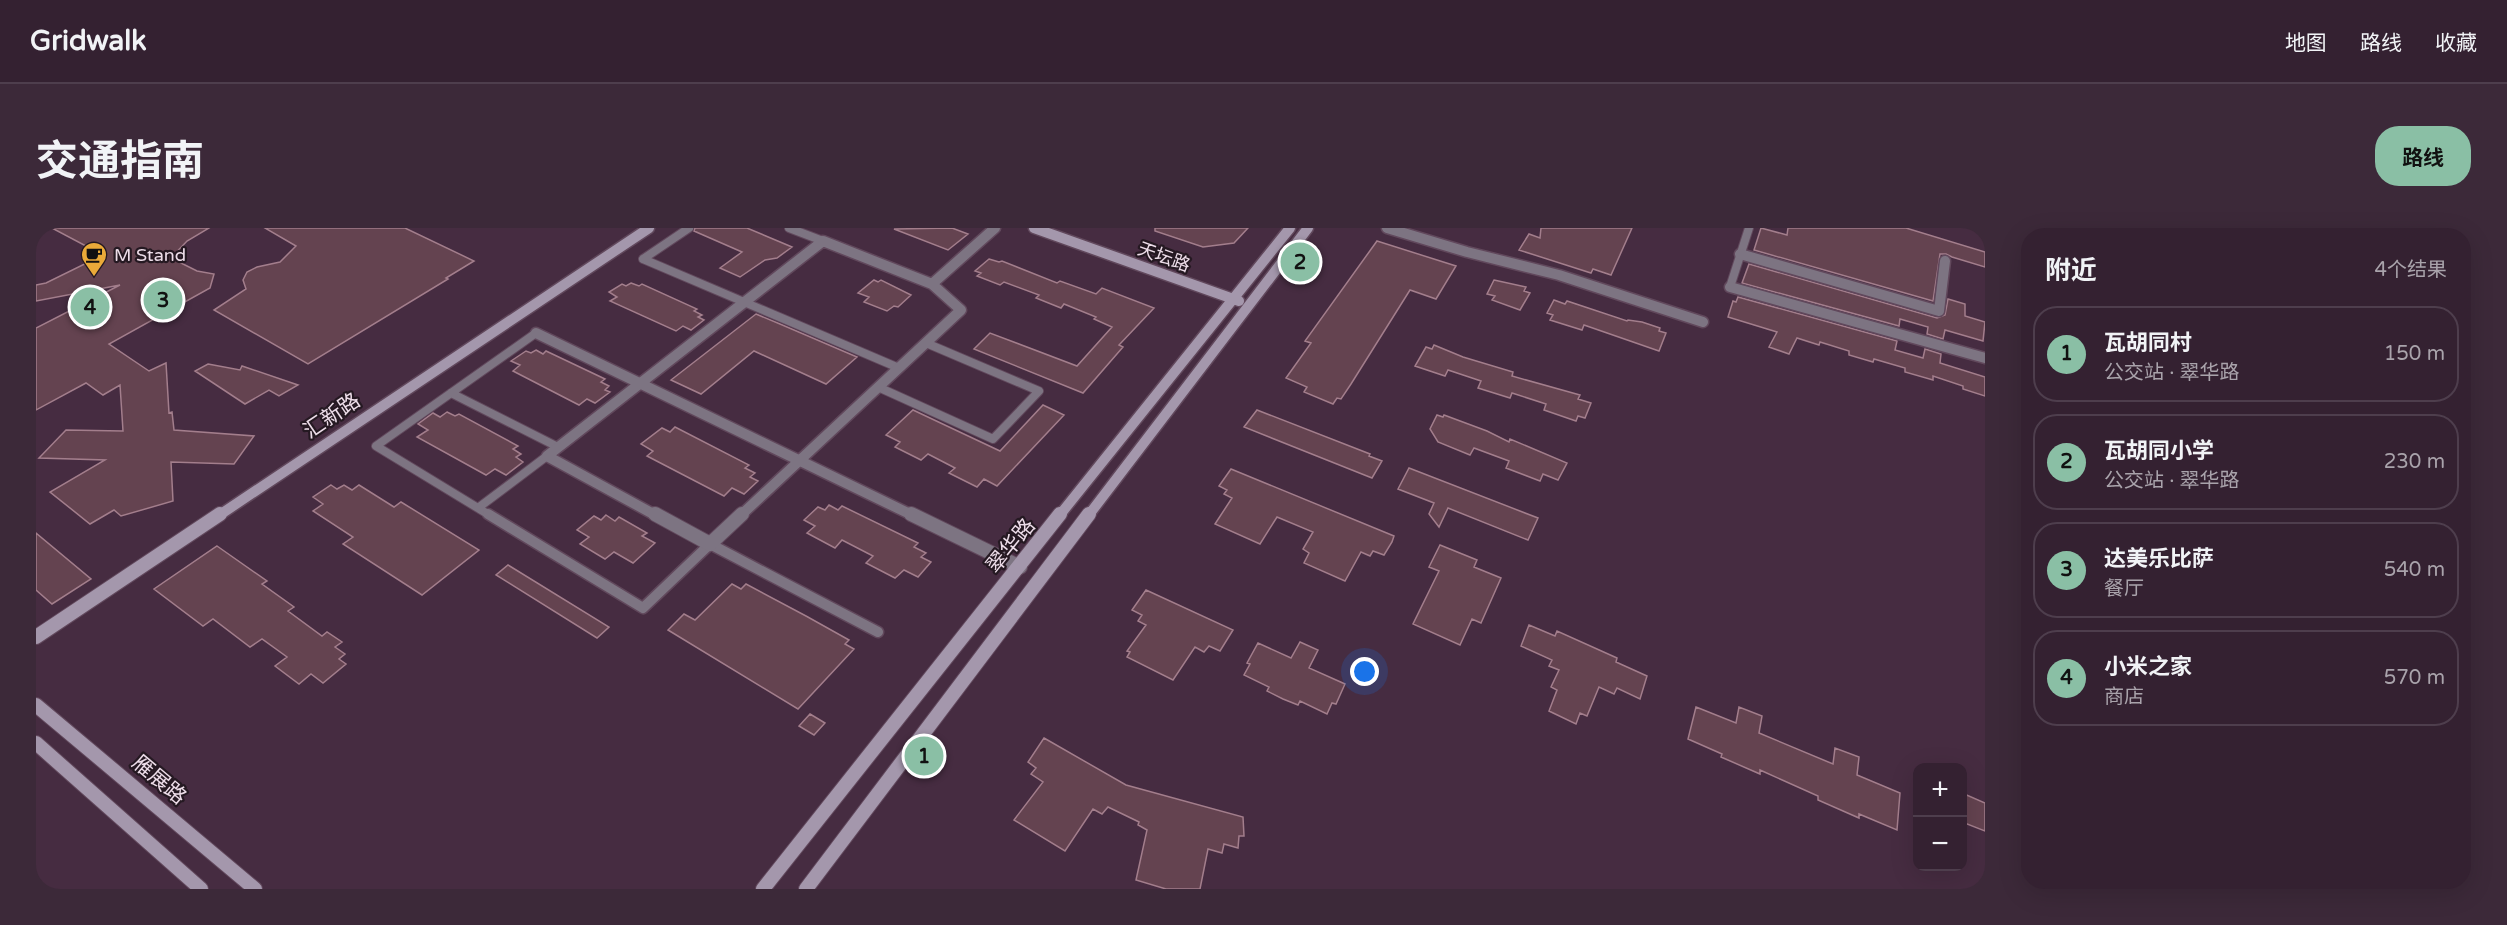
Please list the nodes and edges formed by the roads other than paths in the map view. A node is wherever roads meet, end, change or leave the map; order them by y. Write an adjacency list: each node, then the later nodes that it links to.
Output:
1 (649, 228): 33 (main road, 汇新路)
2 (689, 228): 16 (lane)
3 (789, 228): 10 (lane)
4 (995, 228): 13 (street)
5 (1034, 228): 15 (main road, 天坛路)
6 (1290, 228): 15 (main road, 翠华路)
7 (1308, 228): 17 (main road, 翠华路)
8 (1387, 228): 18 (street)
9 (1749, 228): 11 (lane)
10 (824, 241): 13 (street); 16 (street)
11 (1740, 254): 12 (street); 14 (lane)
12 (1945, 261)
13 (932, 284): 20 (street)
14 (1730, 287): 21 (street)
15 (1233, 299): 17 (main road, 天坛路); 31 (main road, 翠华路)
16 (745, 302): 22 (lane); 23 (street)
17 (1248, 304): 39 (main road, 翠华路)
18 (1703, 322)
19 (536, 333): 23 (street); 25 (lane)
20 (926, 343): 22 (street); 24 (lane)
21 (1985, 358)
22 (899, 368): 24 (street)
23 (641, 383): 26 (street); 28 (street)
24 (878, 387): 28 (street)
25 (451, 393): 26 (lane); 29 (lane)
26 (558, 447): 27 (street)
27 (547, 456): 29 (lane); 30 (street)
28 (800, 460): 30 (street); 31 (street)
29 (478, 508): 30 (lane)
30 (710, 544): 32 (lane)
31 (1020, 567): 38 (main road, 翠华路)
32 (878, 632)
33 (36, 637)
34 (36, 705): 37 (main road, 雁展路)
35 (36, 743): 36 (main road)
36 (201, 889)
37 (255, 889)
38 (763, 889)
39 (807, 889)

